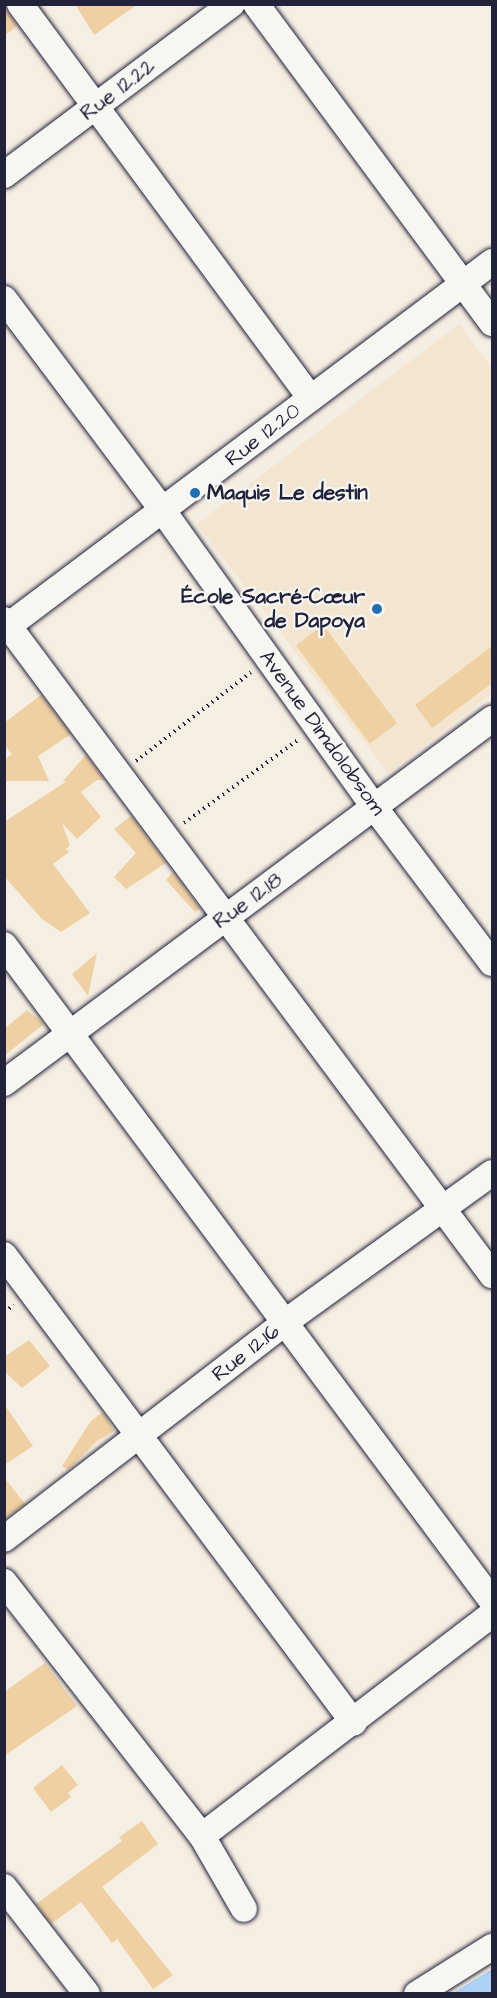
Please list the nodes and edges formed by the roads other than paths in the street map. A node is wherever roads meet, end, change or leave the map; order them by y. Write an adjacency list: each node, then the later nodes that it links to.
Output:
1 (20, 4): 4 (street)
2 (232, 4): 4 (street, Rue 12.22)
3 (256, 4): 7 (street)
4 (97, 106): 5 (street, Rue 12.22); 10 (street)
5 (4, 175)
6 (492, 262): 7 (street, Rue 12.20)
7 (463, 283): 9 (street); 10 (street, Rue 12.20)
8 (4, 299): 11 (street, Avenue Dimdolobsom)
9 (492, 323)
10 (311, 398): 11 (street, Rue 12.20)
11 (163, 511): 12 (street, Rue 12.20); 14 (street, Avenue Dimdolobsom)
12 (6, 625): 15 (street)
13 (492, 720): 14 (street, Rue 12.18)
14 (375, 808): 15 (street, Rue 12.18); 17 (street, Avenue Dimdolobsom)
15 (226, 917): 18 (street, Rue 12.18); 21 (street)
16 (4, 945): 18 (street)
17 (492, 963)
18 (69, 1036): 19 (street, Rue 12.18); 24 (street)
19 (4, 1083)
20 (492, 1173): 21 (street, Rue 12.16)
21 (442, 1208): 23 (street); 24 (street, Rue 12.16)
22 (4, 1255): 25 (street)
23 (492, 1275)
24 (284, 1323): 25 (street, Rue 12.16); 28 (street)
25 (139, 1437): 26 (street, Rue 12.16); 30 (street)
26 (4, 1539)
27 (4, 1582): 31 (street)
28 (492, 1601)
29 (492, 1614): 30 (street)
30 (354, 1723): 31 (street)
31 (202, 1836): 33 (street)
32 (4, 1887): 35 (street)
33 (244, 1909)
34 (492, 1947): 36 (street)
35 (87, 1994)
36 (417, 1994)

